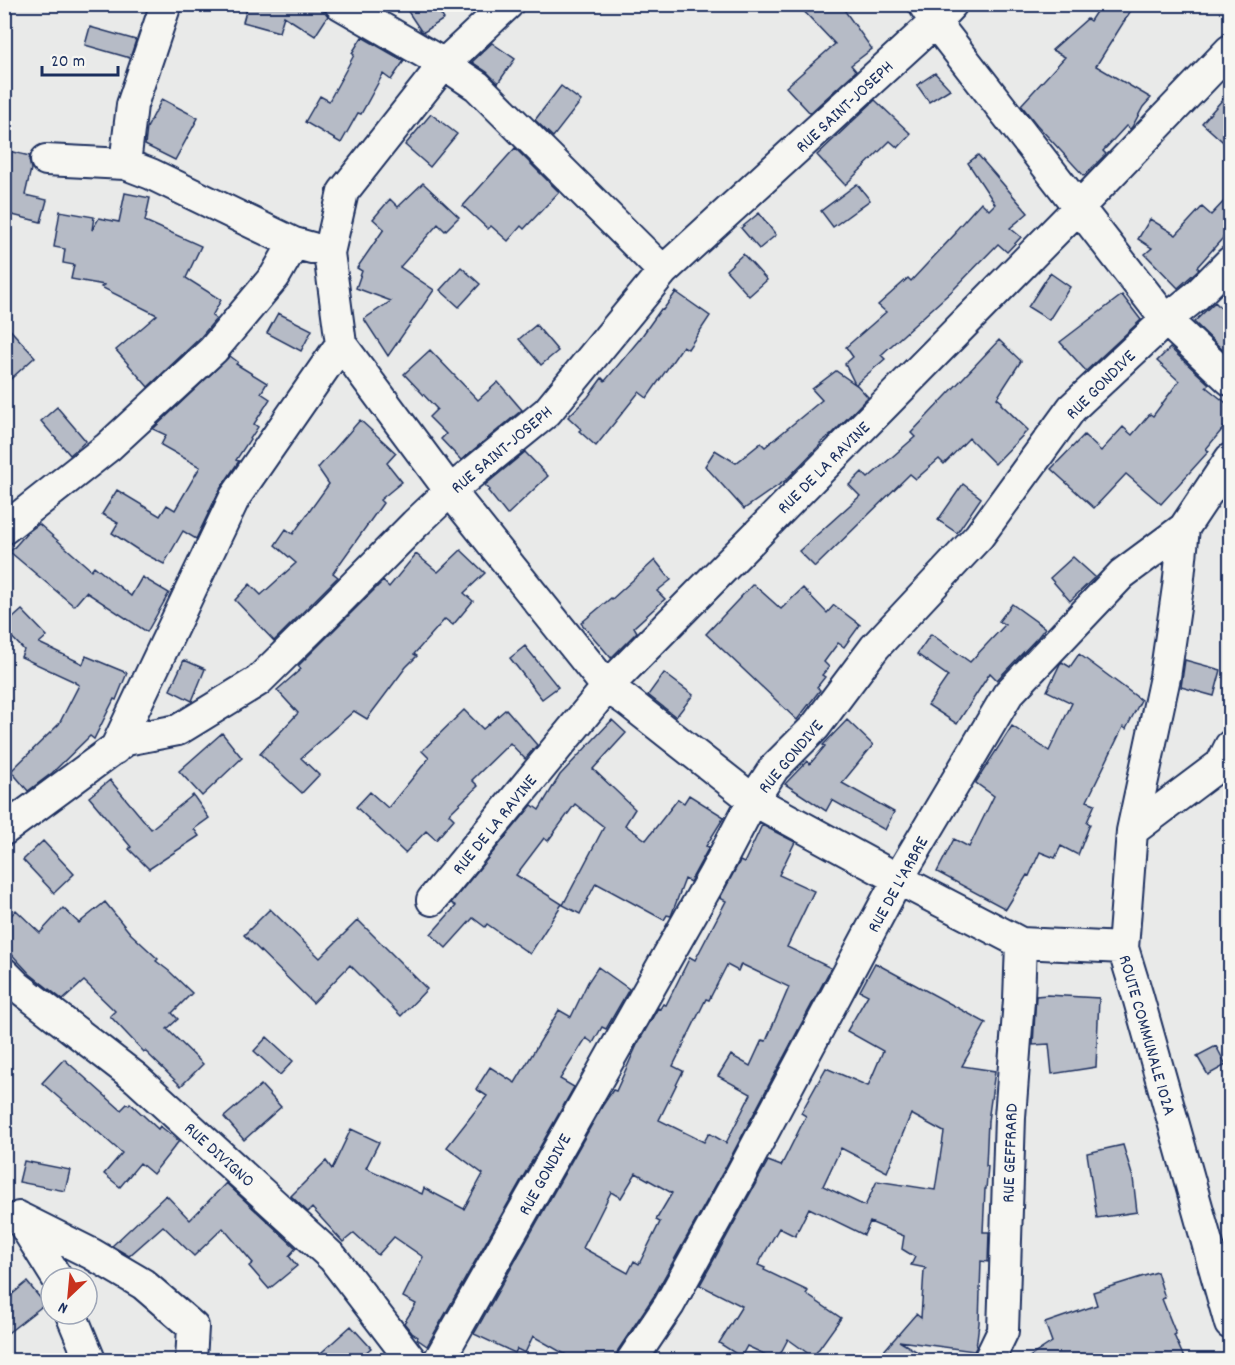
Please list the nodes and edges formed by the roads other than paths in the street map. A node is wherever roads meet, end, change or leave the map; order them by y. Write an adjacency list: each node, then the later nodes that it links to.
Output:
1 (166, 4): 8 (street)
2 (340, 4): 6 (street)
3 (508, 4): 6 (street)
4 (937, 10): 9 (street); 13 (street, RUE SAINT-JOSEPH)
5 (1230, 50): 9 (street, RUE DE LA RAVINE)
6 (444, 63): 11 (street); 13 (street)
7 (46, 160): 8 (street)
8 (125, 164): 10 (street)
9 (1079, 207): 14 (street); 21 (street, RUE DE LA RAVINE)
10 (294, 243): 11 (street); 20 (street)
11 (329, 253): 15 (street)
12 (1230, 262): 14 (street, RUE GONDIVE)
13 (663, 272): 18 (street, RUE SAINT-JOSEPH)
14 (1166, 320): 16 (street); 24 (street, RUE GONDIVE)
15 (341, 344): 18 (street); 22 (street)
16 (1230, 380)
17 (1230, 459): 19 (street, RUE DE L'ARBRE)
18 (450, 491): 21 (street); 22 (street, RUE SAINT-JOSEPH)
19 (1184, 528): 26 (street, ROUTE COMMUNALE 102A); 27 (street, RUE DE L'ARBRE)
20 (4, 529)
21 (607, 687): 24 (street); 28 (street, RUE DE LA RAVINE)
22 (115, 749): 25 (street, RUE SAINT-JOSEPH)
23 (1227, 759): 26 (street)
24 (753, 800): 27 (street); 40 (street, RUE GONDIVE)
25 (6, 827)
26 (1132, 831): 30 (street, ROUTE COMMUNALE 102A)
27 (898, 879): 29 (street); 41 (street, RUE DE L'ARBRE)
28 (432, 900)
29 (1021, 943): 30 (street); 42 (street, RUE GEFFRARD)
30 (1123, 948): 33 (street, ROUTE COMMUNALE 102A)
31 (4, 973): 39 (street, RUE DIVIGNO)
32 (12, 1211): 34 (street); 38 (street)
33 (1220, 1247): 35 (street, ROUTE COMMUNALE 102A)
34 (49, 1266)
35 (1230, 1324)
36 (76, 1326): 37 (street)
37 (90, 1360)
38 (191, 1360)
39 (411, 1360)
40 (439, 1360)
41 (632, 1360)
42 (989, 1360)

